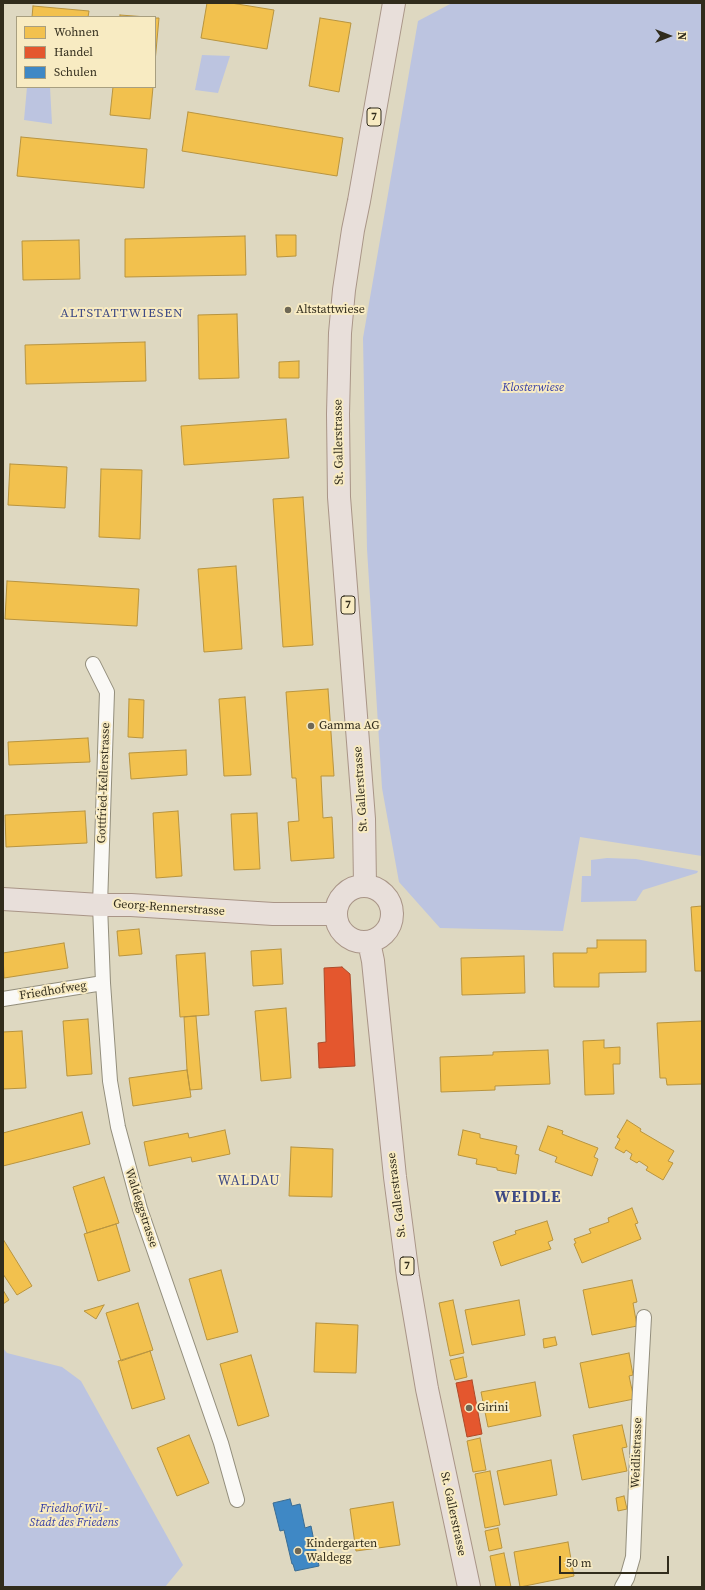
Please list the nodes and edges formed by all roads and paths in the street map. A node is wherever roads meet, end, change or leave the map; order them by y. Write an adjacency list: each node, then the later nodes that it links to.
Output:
1 (394, 3): 3 (main road, St. Gallerstrasse / 7)
2 (93, 664): 5 (street, Gottfried-Kellerstrasse)
3 (365, 885): 6 (main road); 7 (main road)
4 (3, 899): 5 (main road, Georg-Rennerstrasse)
5 (100, 904): 6 (main road, Georg-Rennerstrasse); 8 (street, Waldeggstrasse)
6 (335, 914): 7 (main road)
7 (369, 942): 12 (main road, St. Gallerstrasse / 7)
8 (103, 983): 9 (street, Friedhofweg); 11 (street, Waldeggstrasse)
9 (3, 999)
10 (644, 1317): 13 (street, Weidlistrasse)
11 (237, 1500)
12 (469, 1587)
13 (622, 1587)

